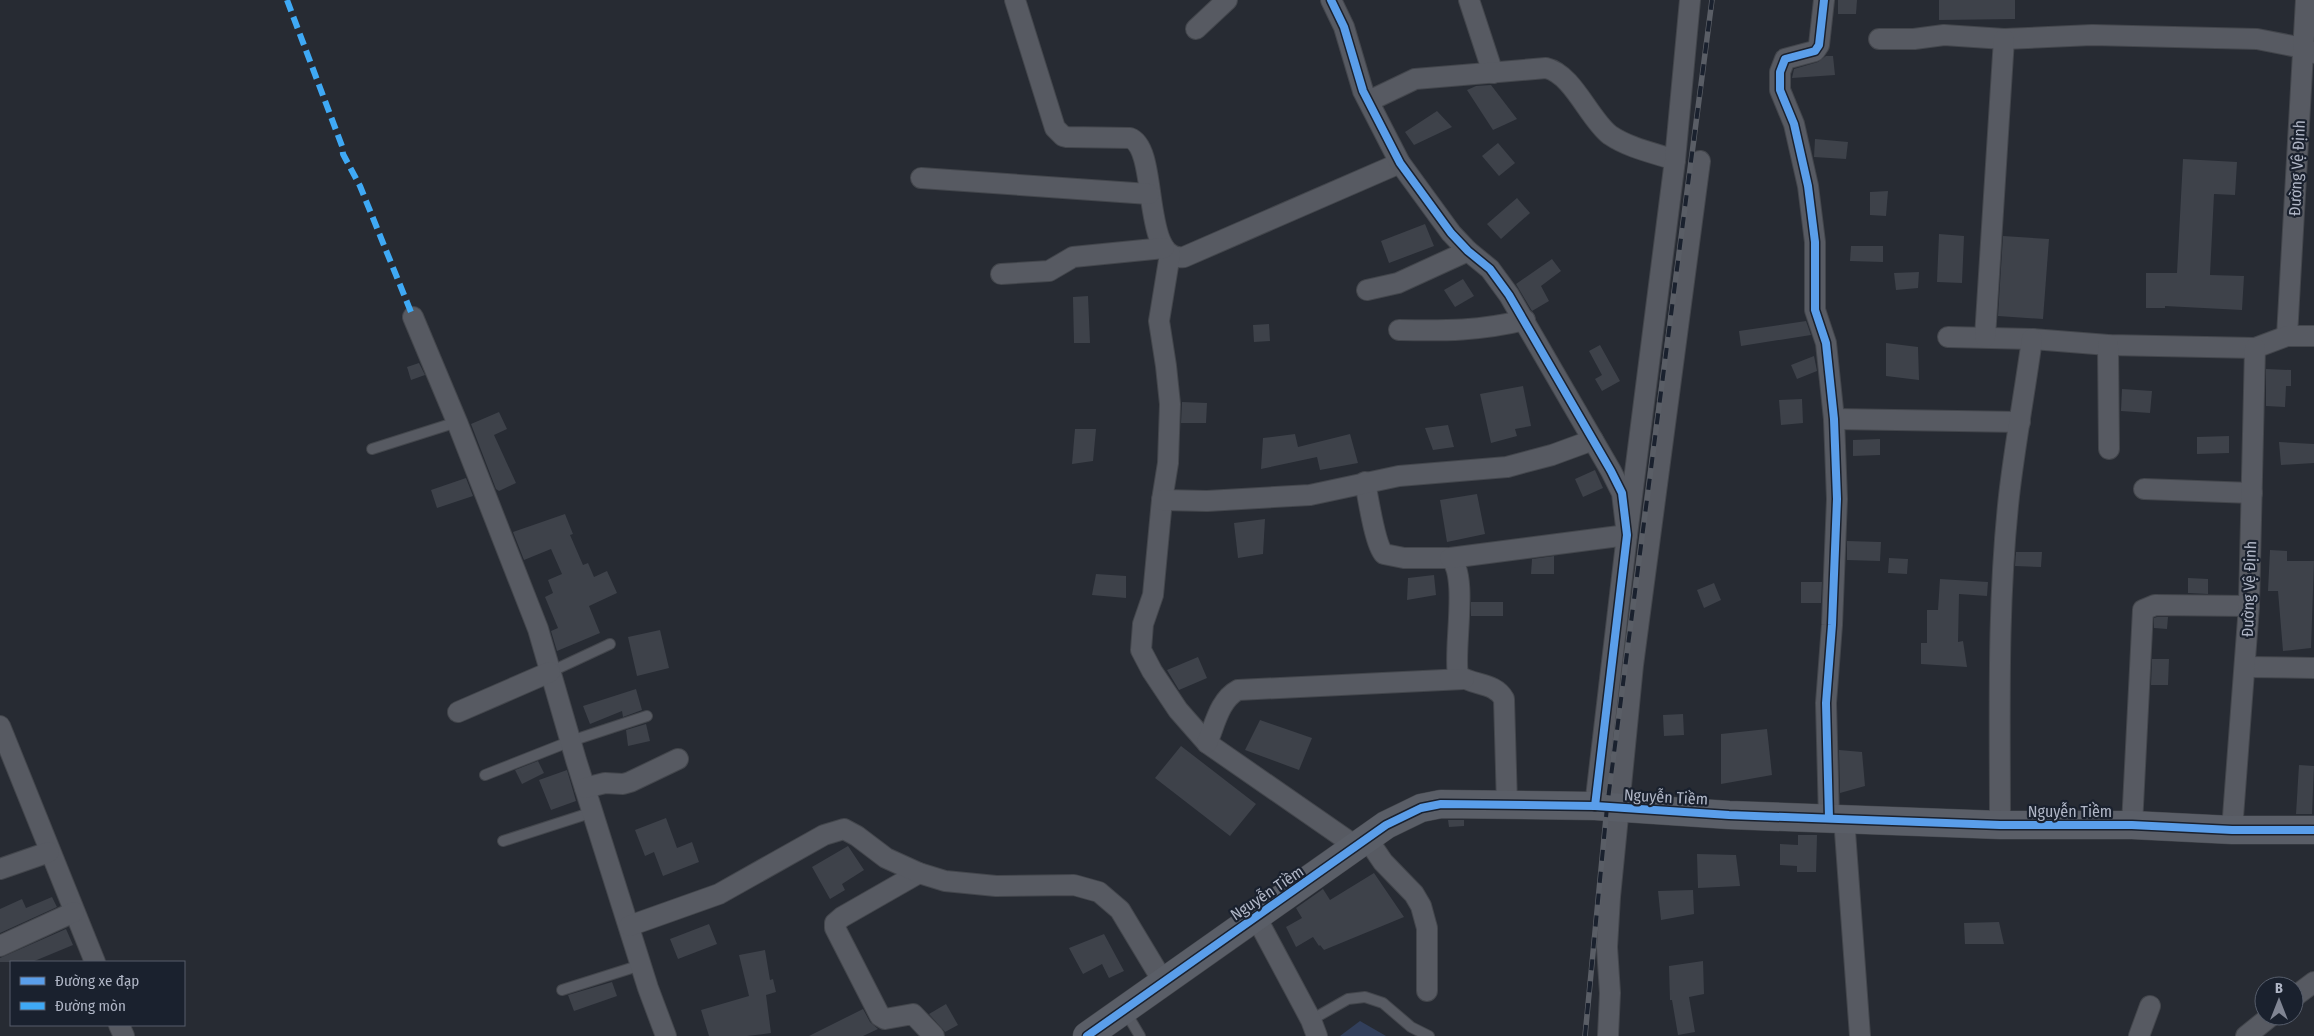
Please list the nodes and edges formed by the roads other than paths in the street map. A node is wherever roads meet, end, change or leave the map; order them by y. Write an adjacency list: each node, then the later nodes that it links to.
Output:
1 (1015, 0): 18 (street)
2 (1227, 0): 8 (street)
3 (1331, 0): 13 (street)
4 (1469, 0): 12 (street)
5 (1690, 0): 14 (street)
6 (1824, 0): 33 (street)
7 (2306, 0): 11 (street, Đường Vệ Định)
8 (1196, 29)
9 (1879, 39): 10 (street)
10 (2004, 39): 11 (street); 29 (street)
11 (2309, 50): 26 (street, Đường Vệ Định)
12 (1493, 73): 13 (street); 14 (street)
13 (1369, 102): 16 (street)
14 (1675, 160): 43 (street)
15 (1700, 161): 60 (street)
16 (1400, 163): 19 (street); 20 (street)
17 (921, 178): 18 (street)
18 (1149, 194): 19 (street)
19 (1167, 251): 21 (street); 42 (street)
20 (1468, 251): 22 (street); 24 (street)
21 (1001, 274)
22 (1367, 290)
23 (413, 317): 34 (street)
24 (1525, 320): 25 (street); 36 (street)
25 (1399, 330)
26 (2287, 336): 27 (street); 32 (street)
27 (2314, 336)
28 (1948, 337): 29 (street)
29 (1985, 337): 30 (street)
30 (2032, 339): 31 (street); 35 (street)
31 (2108, 345): 32 (street); 38 (street)
32 (2255, 348): 41 (street, Đường Vệ Định)
33 (1834, 419): 35 (street); 62 (street)
34 (457, 422): 37 (lane); 49 (street)
35 (2020, 422): 63 (street)
36 (1593, 440): 39 (street); 43 (street)
37 (372, 449)
38 (2109, 449)
39 (1365, 482): 42 (street); 44 (street)
40 (2144, 489): 41 (street)
41 (2252, 492): 45 (street, Đường Vệ Định)
42 (1162, 500): 55 (street)
43 (1626, 535): 44 (street); 60 (street)
44 (1450, 558): 50 (street)
45 (2249, 606): 47 (street, Đường Vệ Định); 64 (street)
46 (610, 644): 49 (lane)
47 (2246, 667): 48 (street); 65 (street, Đường Vệ Định)
48 (2314, 668)
49 (550, 672): 51 (street); 54 (street)
50 (1464, 679): 55 (street); 59 (street)
51 (458, 712)
52 (647, 716): 54 (lane)
53 (0, 726): 69 (street)
54 (571, 741): 57 (lane); 58 (street)
55 (1207, 743): 68 (street)
56 (678, 759): 58 (street)
57 (485, 775)
58 (585, 788): 61 (street)
59 (1507, 805): 60 (street, Nguyễn Tiềm); 68 (street, Nguyễn Tiềm)
60 (1607, 807): 62 (street, Nguyễn Tiềm); 90 (street)
61 (593, 812): 67 (lane); 74 (street)
62 (1837, 818): 63 (street, Nguyễn Tiềm); 91 (street)
63 (2000, 825): 64 (street, Nguyễn Tiềm)
64 (2132, 825): 65 (street, Nguyễn Tiềm)
65 (2232, 830): 66 (street, Nguyễn Tiềm)
66 (2314, 830)
67 (503, 841)
68 (1362, 844): 73 (street, Nguyễn Tiềm); 80 (street)
69 (49, 852): 70 (street); 72 (street)
70 (0, 869)
71 (919, 873): 74 (street); 78 (street); 86 (street)
72 (74, 912): 75 (street); 76 (street)
73 (1256, 916): 78 (street, Nguyễn Tiềm); 84 (street)
74 (629, 926): 77 (street)
75 (0, 946)
76 (95, 961)
77 (641, 965): 79 (lane); 85 (street)
78 (1164, 983): 82 (street, Nguyễn Tiềm)
79 (562, 990)
80 (1427, 991)
81 (2150, 1006): 92 (street)
82 (1125, 1010): 87 (street, Nguyễn Tiềm); 88 (lane)
83 (2258, 1026): 93 (street)
84 (1314, 1028): 89 (lane)
85 (666, 1036)
86 (934, 1036)
87 (1087, 1036)
88 (1140, 1036)
89 (1429, 1036)
90 (1608, 1036)
91 (1860, 1036)
92 (2139, 1036)
93 (2246, 1036)

